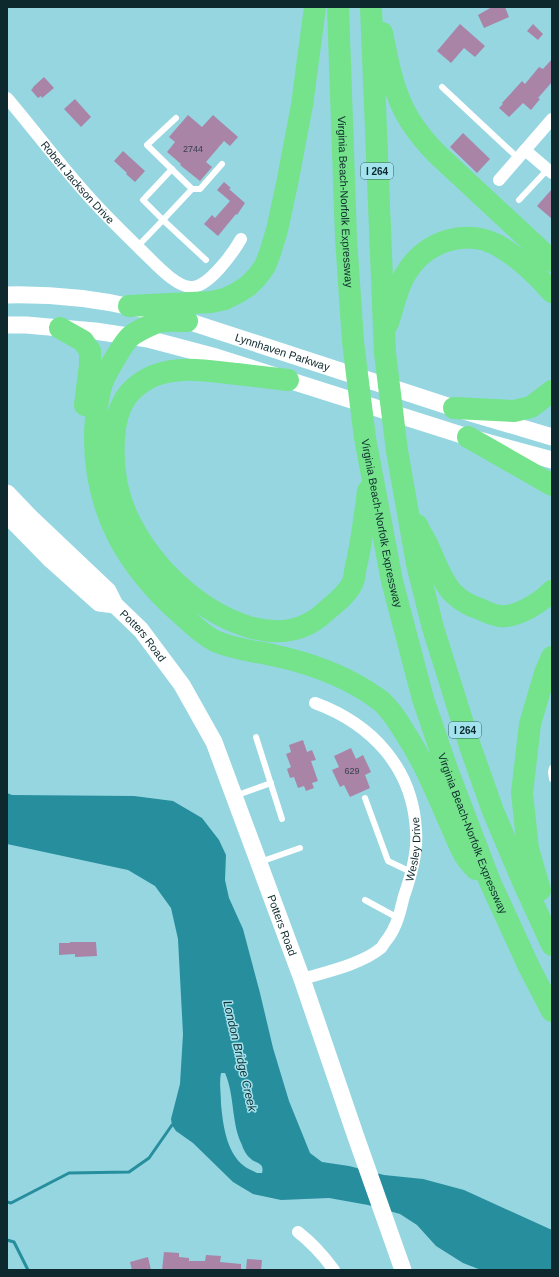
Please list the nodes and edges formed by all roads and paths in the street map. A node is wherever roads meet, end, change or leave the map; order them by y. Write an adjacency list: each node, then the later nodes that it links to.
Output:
1 (315, 7): 23 (highway)
2 (338, 7): 35 (highway, Virginia Beach-Norfolk Expressway / I 264)
3 (371, 7): 28 (highway, I 264)
4 (376, 7): 20 (highway)
5 (442, 87): 9 (lane)
6 (7, 98): 18 (street, Robert Jackson Drive)
7 (176, 118): 11 (lane)
8 (552, 120): 9 (street)
9 (521, 154): 12 (street); 13 (street)
10 (222, 164): 14 (lane)
11 (172, 169): 14 (lane); 16 (lane)
12 (550, 171): 15 (lane)
13 (499, 180)
14 (192, 189): 16 (lane)
15 (519, 200)
16 (163, 220): 18 (lane); 19 (lane)
17 (242, 239): 18 (street, Robert Jackson Drive)
18 (138, 246)
19 (206, 260)
20 (552, 261)
21 (552, 292): 28 (highway)
22 (7, 295): 23 (main road, Lynnhaven Parkway)
23 (129, 306): 24 (main road, Lynnhaven Parkway)
24 (187, 321): 27 (highway); 31 (main road, Lynnhaven Parkway)
25 (7, 325): 26 (main road)
26 (60, 328): 27 (main road); 37 (highway)
27 (130, 336): 29 (main road); 37 (highway)
28 (384, 344): 39 (highway, I 264)
29 (288, 380): 32 (main road); 35 (highway)
30 (552, 391): 31 (highway)
31 (454, 408): 33 (main road, Lynnhaven Parkway)
32 (468, 437): 34 (main road); 36 (highway)
33 (552, 437)
34 (552, 460)
35 (370, 472): 55 (highway, Virginia Beach-Norfolk Expressway / I 264)
36 (552, 485)
37 (101, 491): 55 (highway)
38 (7, 493): 42 (main road, Potters Road)
39 (406, 506): 41 (highway); 59 (highway, I 264)
40 (7, 515): 42 (main road, Potters Road)
41 (552, 591)
42 (115, 605): 49 (main road, Potters Road)
43 (552, 657): 58 (highway)
44 (315, 703): 54 (street, Wesley Drive)
45 (256, 737): 48 (lane)
46 (552, 768): 47 (lane)
47 (552, 779)
48 (271, 783): 49 (lane); 51 (lane)
49 (234, 796): 53 (main road, Potters Road)
50 (365, 798): 54 (lane)
51 (282, 819)
52 (300, 848): 53 (lane)
53 (258, 862): 60 (main road, Potters Road)
54 (411, 872): 57 (street, Wesley Drive)
55 (490, 882): 61 (highway, Virginia Beach-Norfolk Expressway / I 264)
56 (365, 900): 57 (lane)
57 (398, 918): 60 (street, Wesley Drive)
58 (552, 930)
59 (552, 945)
60 (302, 979): 64 (main road, Potters Road)
61 (552, 1011)
62 (298, 1232): 63 (street)
63 (334, 1270)
64 (403, 1270)

